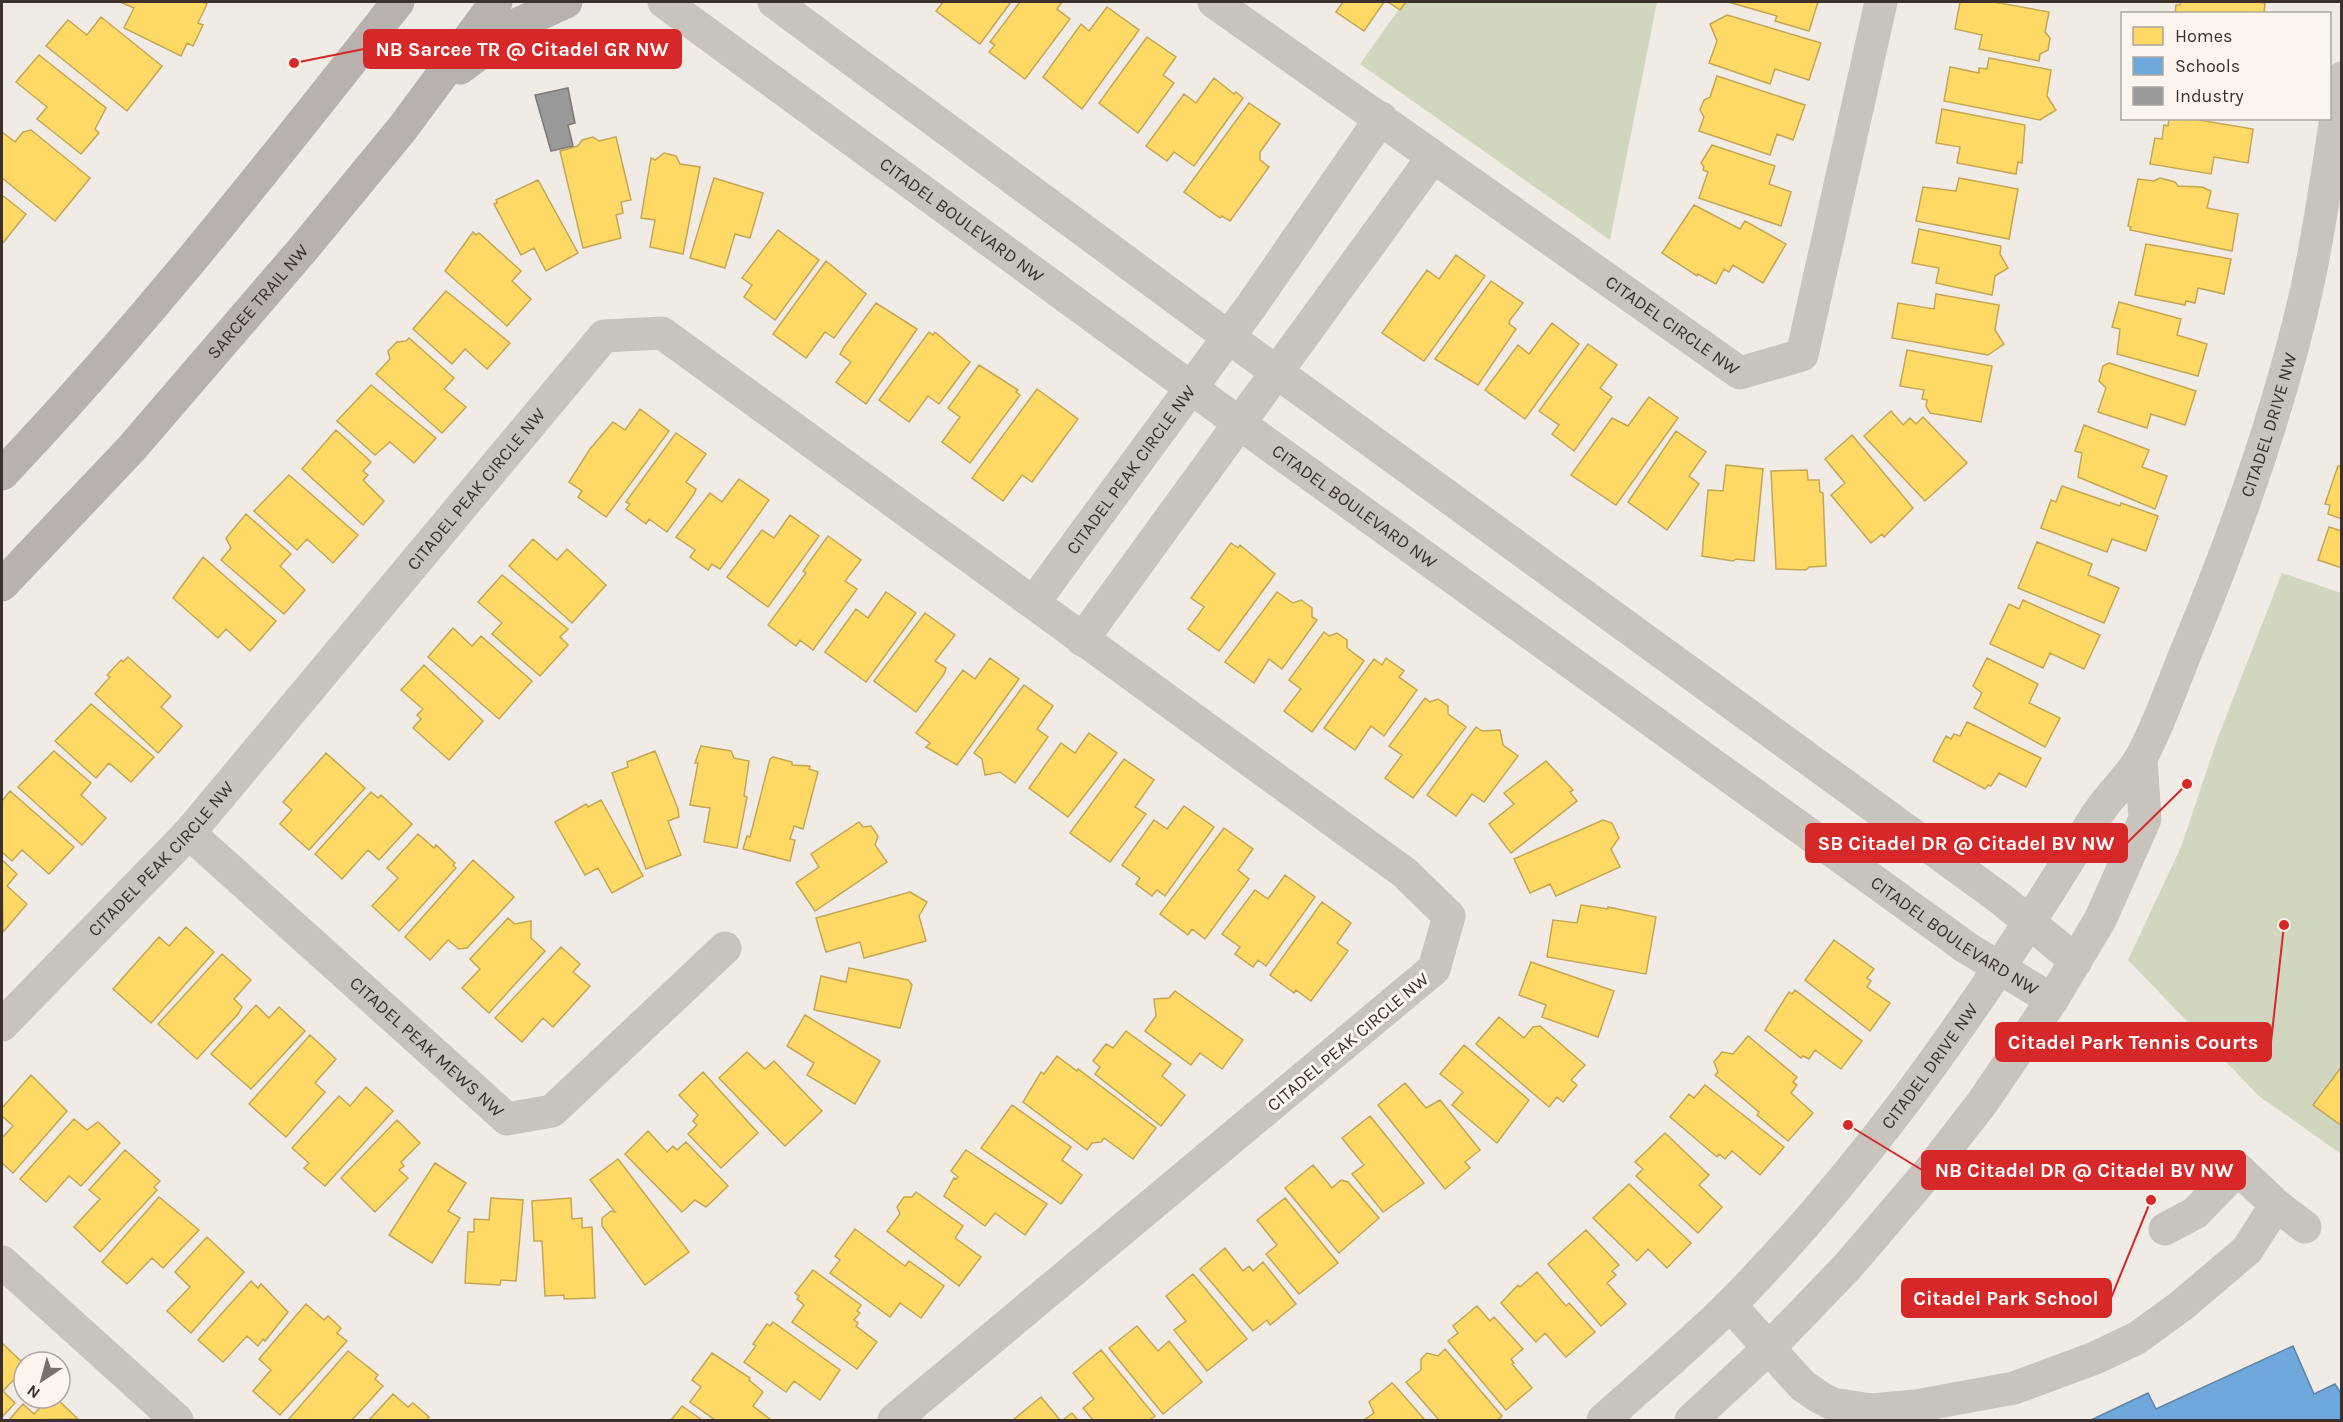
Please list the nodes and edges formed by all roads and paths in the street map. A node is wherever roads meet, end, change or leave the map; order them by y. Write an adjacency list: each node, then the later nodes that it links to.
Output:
1 (398, 2): 16 (main road)
2 (496, 2): 9 (main road, SARCEE TRAIL NW)
3 (566, 2): 9 (main road)
4 (664, 2): 14 (street, CITADEL BOULEVARD NW)
5 (774, 2): 12 (street)
6 (1214, 2): 10 (street, CITADEL CIRCLE NW)
7 (1881, 2): 11 (street, CITADEL CIRCLE NW)
8 (2342, 78): 20 (street, CITADEL DRIVE NW)
9 (430, 90): 17 (main road, SARCEE TRAIL NW)
10 (1381, 118): 11 (street, CITADEL CIRCLE NW); 12 (street)
11 (1433, 157): 13 (street)
12 (1227, 336): 13 (street); 14 (street, CITADEL PEAK CIRCLE NW)
13 (1277, 373): 15 (street); 22 (street)
14 (1191, 386): 15 (street, CITADEL BOULEVARD NW); 18 (street, CITADEL PEAK CIRCLE NW)
15 (1239, 423): 19 (street); 25 (street, CITADEL BOULEVARD NW)
16 (2, 474)
17 (2, 585)
18 (1034, 602): 19 (street, CITADEL PEAK CIRCLE NW); 21 (street, CITADEL PEAK CIRCLE NW)
19 (1082, 640): 35 (street, CITADEL PEAK CIRCLE NW)
20 (2141, 758): 22 (street, CITADEL DRIVE NW); 24 (street, CITADEL DRIVE NW)
21 (189, 833): 23 (street, CITADEL PEAK MEWS NW); 27 (street, CITADEL PEAK CIRCLE NW)
22 (2030, 922): 24 (street); 25 (street, CITADEL DRIVE NW)
23 (725, 948)
24 (2076, 961): 26 (street, CITADEL DRIVE NW)
25 (1999, 968): 26 (street, CITADEL BOULEVARD NW); 32 (street, CITADEL DRIVE NW)
26 (2052, 1000): 33 (street, CITADEL DRIVE NW)
27 (2, 1025)
28 (2276, 1205): 29 (street); 30 (street); 33 (street)
29 (2305, 1227)
30 (2165, 1229)
31 (2, 1262): 34 (street)
32 (1730, 1305): 33 (street); 36 (street, CITADEL DRIVE NW)
33 (1769, 1348): 37 (street, CITADEL DRIVE NW)
34 (177, 1420)
35 (894, 1420)
36 (1603, 1420)
37 (1690, 1420)

